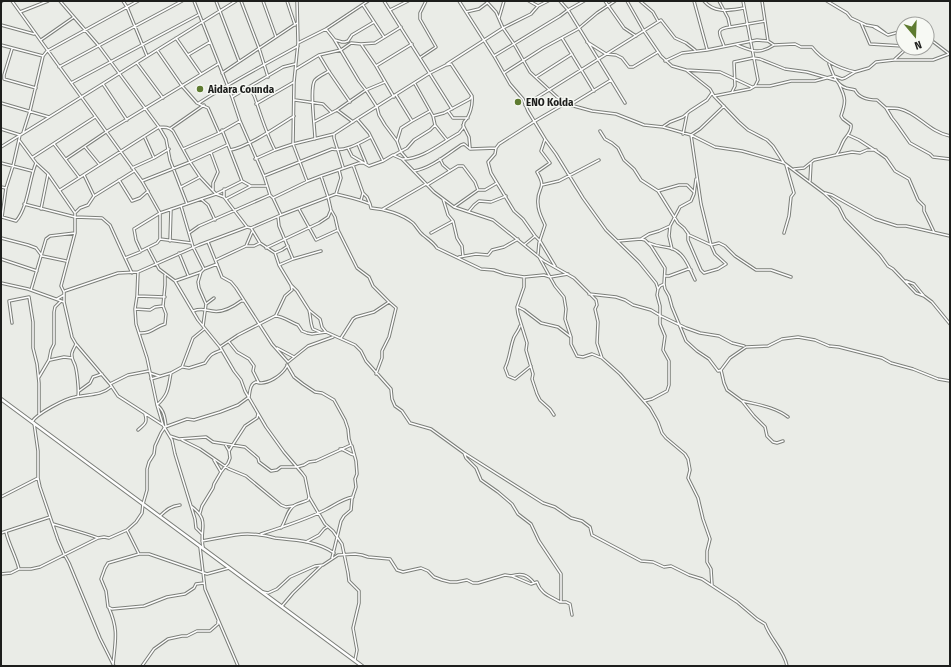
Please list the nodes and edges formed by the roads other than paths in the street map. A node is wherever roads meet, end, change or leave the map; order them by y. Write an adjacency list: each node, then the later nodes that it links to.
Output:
1 (12, 1): 46 (street)
2 (48, 1): 46 (street)
3 (60, 1): 49 (street)
4 (123, 1): 40 (street)
5 (128, 1): 36 (street)
6 (138, 1): 36 (street)
7 (182, 1): 60 (street)
8 (194, 1): 48 (street)
9 (216, 1): 44 (street)
10 (236, 1): 44 (street)
11 (241, 1): 95 (street)
12 (263, 1): 73 (street)
13 (287, 1): 59 (street)
14 (297, 1): 56 (street)
15 (368, 1): 37 (street)
16 (384, 1): 42 (street)
17 (408, 1): 42 (street)
18 (426, 1): 112 (street)
19 (459, 1): 47 (street)
20 (504, 1): 50 (street)
21 (529, 1): 39 (street)
22 (548, 1): 39 (street)
23 (560, 1): 43 (street)
24 (584, 1): 43 (street)
25 (606, 1): 38 (street)
26 (615, 1): 38 (street)
27 (627, 1): 67 (street)
28 (640, 1): 51 (street)
29 (694, 1): 99 (street)
30 (704, 1): 45 (street)
31 (719, 1): 45 (street)
32 (743, 1): 41 (street)
33 (762, 1): 52 (street)
34 (828, 1): 55 (street)
35 (487, 2): 47 (street); 50 (street)
36 (130, 5): 40 (street)
37 (363, 5): 54 (street); 64 (street)
38 (608, 5): 65 (street); 70 (street)
39 (538, 6): 63 (street)
40 (127, 7): 60 (street); 66 (street)
41 (744, 8): 45 (street); 57 (street)
42 (390, 10): 62 (street)
43 (568, 10): 65 (street); 87 (street)
44 (220, 11): 53 (street); 115 (street)
45 (725, 11): 61 (street)
46 (20, 12): 69 (street)
47 (466, 12): 77 (street)
48 (199, 14): 53 (street); 83 (street)
49 (74, 17): 66 (street); 76 (street)
50 (499, 19): 63 (street)
51 (658, 21): 67 (street); 98 (street)
52 (765, 21): 57 (street); 78 (street)
53 (201, 22): 72 (street); 79 (street)
54 (374, 22): 71 (street); 75 (street)
55 (860, 22): 68 (street); 92 (street)
56 (297, 24): 59 (street); 84 (street)
57 (747, 24): 61 (street); 81 (street)
58 (1, 25): 69 (street)
59 (295, 25): 73 (street)
60 (136, 26): 83 (street); 91 (street)
61 (730, 26): 93 (street)
62 (401, 27): 71 (street); 86 (street)
63 (503, 28): 77 (street); 87 (street)
64 (326, 29): 75 (street); 84 (street)
65 (578, 29): 74 (street); 80 (street)
66 (85, 30): 91 (street); 100 (street)
67 (644, 31): 70 (street); 101 (street)
68 (895, 33)
69 (34, 34): 76 (street)
70 (636, 36): 104 (street)
71 (384, 37): 85 (street)
72 (176, 38): 96 (street); 106 (street)
73 (276, 38): 95 (street)
74 (562, 38): 103 (street); 116 (street)
75 (334, 39): 97 (street)
76 (40, 40): 100 (street)
77 (483, 41): 110 (street); 125 (street)
78 (768, 41): 81 (street); 90 (street)
79 (210, 42): 106 (street); 122 (street)
80 (586, 42): 104 (street); 117 (street)
81 (750, 42): 88 (street); 102 (street)
82 (935, 43): 105 (street)
83 (143, 44): 109 (street); 119 (street)
84 (298, 44): 123 (street); 124 (street)
85 (361, 44): 97 (street); 126 (street)
86 (412, 44): 112 (street); 126 (street)
87 (514, 44): 110 (street); 116 (street)
88 (735, 44): 93 (street); 102 (street)
89 (1, 45): 94 (street)
90 (774, 45): 102 (street); 121 (street)
91 (99, 46): 119 (street); 127 (street)
92 (895, 46)
93 (724, 47): 99 (street)
94 (12, 48): 108 (street); 155 (street)
95 (259, 48): 115 (street); 124 (street)
96 (157, 50): 109 (street); 152 (street)
97 (341, 50): 107 (street); 156 (street)
98 (695, 50): 99 (street); 118 (street)
99 (707, 50)
100 (47, 51): 108 (street); 127 (street)
101 (658, 52): 104 (street); 118 (street)
102 (753, 52): 113 (street)
103 (572, 54): 129 (street); 140 (street)
104 (606, 54): 117 (street)
105 (950, 54): 114 (street)
106 (188, 55): 136 (street)
107 (319, 55): 128 (street); 131 (street)
108 (43, 56): 155 (street)
109 (147, 56): 120 (street)
110 (494, 56): 134 (street)
111 (898, 56): 114 (street)
112 (420, 58): 137 (street)
113 (753, 58): 141 (street); 142 (street); 153 (street)
114 (894, 60): 132 (street)
115 (239, 61): 133 (street)
116 (525, 61): 134 (street); 140 (street)
117 (598, 61): 129 (street); 143 (street)
118 (666, 61): 130 (street)
119 (110, 62): 135 (street); 147 (street)
120 (137, 63): 135 (street); 166 (street)
121 (829, 63): 132 (street); 138 (street)
122 (218, 64): 133 (street); 136 (street)
123 (296, 64): 128 (street); 139 (street)
124 (264, 65): 139 (street); 151 (street)
125 (446, 65): 137 (street); 162 (street)
126 (376, 66): 146 (street)
127 (60, 67): 147 (street)
128 (296, 69): 145 (street)
129 (582, 70): 157 (street); 158 (street)
130 (686, 70): 142 (street); 160 (street)
131 (329, 72): 168 (street); 169 (street)
132 (855, 72): 138 (street)
133 (222, 73): 151 (street)
134 (504, 73): 176 (street)
135 (120, 74): 148 (street); 181 (street)
136 (202, 74): 152 (street)
137 (430, 74): 149 (street); 182 (street)
138 (834, 76): 141 (street); 144 (street)
139 (268, 77): 154 (street)
140 (536, 77): 157 (street)
141 (826, 77): 144 (street); 153 (street)
142 (734, 78): 153 (street); 159 (street)
143 (611, 80): 158 (street); 173 (street)
144 (836, 81): 150 (street)
145 (294, 82): 167 (street); 174 (street)
146 (385, 82): 156 (street); 161 (street)
147 (71, 83): 164 (street)
148 (103, 84): 164 (street); 195 (street)
149 (415, 84): 161 (street); 185 (street)
150 (839, 84): 180 (street); 216 (street)
151 (227, 85): 165 (street); 171 (street)
152 (182, 86): 166 (street); 171 (street)
153 (754, 86): 159 (street)
154 (249, 87): 165 (street); 174 (street)
155 (36, 88): 184 (street)
156 (366, 90): 169 (street); 179 (street)
157 (549, 90): 172 (street); 176 (street)
158 (594, 91): 177 (street)
159 (732, 92): 163 (street)
160 (712, 93): 163 (street); 188 (street)
161 (395, 96): 179 (street); 197 (street)
162 (472, 96): 182 (street); 193 (street)
163 (714, 96): 178 (street)
164 (82, 97): 191 (street); 192 (street)
165 (232, 97): 196 (street)
166 (163, 98): 181 (street)
167 (294, 99): 168 (street); 189 (street)
168 (312, 102): 187 (street); 199 (street)
169 (350, 102): 183 (street)
170 (1, 103): 184 (street)
171 (199, 103): 175 (street)
172 (566, 103): 177 (street); 198 (street)
173 (625, 103)
174 (256, 104): 211 (street)
175 (204, 105): 205 (street); 210 (street)
176 (525, 105): 198 (street)
177 (570, 105): 204 (street)
178 (724, 106): 215 (street); 263 (street)
179 (377, 107): 194 (street); 224 (street)
180 (886, 108): 217 (street); 253 (street)
181 (146, 109): 195 (street); 203 (street)
182 (452, 109): 186 (street)
183 (337, 110): 187 (street); 200 (street)
184 (30, 111): 191 (street); 214 (street)
185 (430, 111): 190 (street); 197 (street)
186 (448, 111): 190 (street); 193 (street)
187 (331, 112): 199 (street)
188 (687, 114): 204 (street); 213 (street)
189 (294, 116): 211 (street); 227 (street)
190 (433, 116): 201 (street)
191 (49, 117): 214 (street)
192 (95, 117): 209 (street); 226 (street)
193 (468, 118): 202 (street)
194 (357, 119): 200 (street); 219 (street)
195 (127, 120): 209 (street)
196 (240, 121): 207 (street); 225 (street)
197 (412, 121): 224 (street)
198 (534, 121): 221 (street); 233 (street)
199 (314, 122): 220 (street)
200 (352, 122): 212 (street)
201 (435, 125): 223 (street); 243 (street)
202 (464, 125): 223 (street); 236 (street)
203 (159, 127): 205 (street); 218 (street); 234 (street)
204 (663, 127): 213 (street)
205 (170, 128): 235 (street)
206 (1, 129): 214 (street)
207 (222, 130): 210 (street); 229 (street)
208 (600, 131): 301 (street)
209 (106, 132): 231 (street); 241 (street)
210 (219, 133): 235 (street)
211 (266, 133): 225 (street); 238 (street)
212 (334, 134): 220 (street); 239 (street)
213 (683, 134): 215 (street)
214 (21, 135): 222 (street); 230 (street)
215 (691, 135): 263 (street); 282 (street)
216 (848, 135): 240 (street); 245 (street)
217 (950, 136)
218 (145, 137): 241 (street); 247 (street)
219 (371, 137): 228 (street); 255 (street)
220 (315, 139): 227 (street)
221 (544, 139): 279 (street); 290 (street)
222 (19, 140): 246 (street); 265 (street)
223 (447, 140): 252 (street)
224 (397, 141): 243 (street)
225 (249, 143): 237 (street); 250 (street)
226 (54, 144): 246 (street); 249 (street)
227 (293, 144): 238 (street); 257 (street)
228 (358, 144): 232 (street); 260 (street)
229 (227, 145): 237 (street); 242 (street)
230 (1, 147)
231 (85, 147): 249 (street); 262 (street)
232 (348, 148): 239 (street); 260 (street)
233 (496, 148): 236 (street); 288 (street)
234 (169, 149): 247 (street); 267 (street)
235 (183, 149): 256 (street)
236 (470, 149): 248 (street)
237 (230, 150): 285 (street)
238 (275, 150): 250 (street)
239 (337, 150): 257 (street); 268 (street)
240 (876, 150): 245 (street); 345 (street)
241 (120, 151): 262 (street); 266 (street)
242 (211, 152): 256 (street); 299 (street)
243 (401, 152): 244 (street); 252 (street)
244 (393, 155): 251 (street); 255 (street)
245 (836, 156): 261 (street)
246 (32, 158): 259 (street)
247 (154, 158): 266 (street)
248 (440, 158): 273 (street); 274 (street)
249 (66, 159): 280 (street)
250 (256, 159): 277 (street)
251 (402, 159): 252 (street); 273 (street)
252 (407, 159)
253 (950, 159)
254 (600, 160): 279 (street)
255 (383, 161): 260 (street)
256 (190, 162): 267 (street); 281 (street)
257 (300, 162): 277 (street); 286 (street)
258 (1, 163): 265 (street)
259 (36, 163): 271 (street); 275 (street)
260 (366, 163): 264 (street)
261 (811, 163): 269 (street); 287 (street)
262 (99, 164): 276 (street)
263 (785, 164): 269 (street); 349 (street)
264 (353, 165): 268 (street); 303 (street)
265 (13, 166): 271 (street); 295 (street)
266 (132, 168): 272 (street)
267 (174, 168): 284 (street); 294 (street)
268 (343, 168): 270 (street)
269 (793, 169): 287 (street)
270 (339, 170): 278 (street); 306 (street)
271 (32, 171): 317 (street)
272 (134, 171): 283 (street); 284 (street)
273 (414, 171): 289 (street)
274 (450, 171): 289 (street); 300 (street)
275 (48, 174): 297 (street); 322 (street)
276 (84, 175): 280 (street); 308 (street)
277 (264, 176): 292 (street)
278 (321, 176): 286 (street); 311 (street)
279 (569, 176): 290 (street); 359 (street)
280 (79, 177): 297 (street)
281 (200, 177): 294 (street); 299 (street)
282 (696, 177): 302 (street); 365 (street)
283 (119, 180): 298 (street); 308 (street)
284 (142, 181): 298 (street)
285 (242, 181): 291 (street); 296 (street)
286 (308, 181): 312 (street)
287 (810, 182): 304 (street)
288 (498, 183): 300 (street); 309 (street)
289 (426, 185): 315 (street); 325 (street)
290 (542, 185): 358 (street)
291 (251, 186): 292 (street); 314 (street)
292 (266, 186): 307 (street)
293 (1, 187): 295 (street)
294 (181, 187): 318 (street)
295 (6, 188): 332 (street)
296 (224, 189): 305 (street); 310 (street)
297 (60, 190): 330 (street)
298 (148, 190): 328 (street)
299 (213, 190): 305 (street)
300 (478, 190): 321 (street)
301 (658, 191): 302 (street); 335 (street)
302 (694, 192): 335 (street)
303 (363, 193): 316 (street); 319 (street)
304 (824, 193): 345 (street); 402 (street)
305 (216, 194): 310 (street); 313 (street)
306 (336, 194): 311 (street); 316 (street)
307 (270, 195): 312 (street); 329 (street)
308 (94, 196): 330 (street)
309 (506, 196): 327 (street); 350 (street)
310 (224, 197): 314 (street)
311 (328, 197): 324 (street); 326 (street)
312 (273, 198): 331 (street)
313 (201, 199): 318 (street); 336 (street)
314 (226, 199): 329 (street)
315 (443, 199): 321 (street); 337 (street)
316 (361, 200): 319 (street)
317 (24, 204): 322 (street); 332 (street)
318 (187, 204): 320 (street)
319 (370, 204): 325 (street)
320 (181, 206): 323 (street); 346 (street)
321 (454, 207): 327 (street)
322 (41, 209): 333 (street)
323 (171, 209): 328 (street); 357 (street)
324 (299, 209): 331 (street); 341 (street)
325 (383, 209): 379 (street)
326 (331, 210): 341 (street); 342 (street)
327 (469, 211): 355 (street)
328 (160, 212): 353 (street); 372 (street)
329 (234, 212): 336 (street); 339 (street)
330 (76, 213): 333 (street)
331 (281, 215): 334 (street)
332 (1, 217)
333 (75, 217): 343 (street); 380 (street)
334 (278, 217): 340 (street); 354 (street)
335 (674, 217): 338 (street); 348 (street)
336 (215, 220): 346 (street)
337 (453, 221): 347 (street); 378 (street)
338 (670, 226): 356 (street); 371 (street)
339 (247, 227): 340 (street); 360 (street)
340 (251, 228): 344 (street)
341 (309, 228): 342 (street); 354 (street)
342 (338, 230): 423 (street)
343 (75, 232): 377 (street); 384 (street)
344 (252, 232): 363 (street); 366 (street)
345 (934, 232): 351 (street)
346 (189, 233): 362 (street)
347 (431, 233)
348 (688, 233): 365 (street); 365 (street)
349 (784, 233)
350 (535, 236): 358 (street); 364 (street)
351 (950, 236)
352 (1, 238): 377 (street)
353 (160, 239): 357 (street); 369 (street)
354 (284, 239): 367 (street); 370 (street)
355 (518, 239): 364 (street); 378 (street)
356 (642, 239): 359 (street); 361 (street)
357 (170, 241): 362 (street)
358 (540, 241): 376 (street); 388 (street)
359 (618, 241): 406 (street)
360 (208, 242): 368 (street); 383 (street)
361 (647, 242): 371 (street); 398 (street)
362 (192, 243): 368 (street)
363 (260, 243): 366 (street); 370 (street)
364 (524, 245): 376 (street)
365 (711, 245): 401 (street)
366 (246, 246): 383 (street)
367 (288, 246): 375 (street); 382 (street)
368 (193, 247): 374 (street); 389 (street)
369 (148, 248): 372 (street); 385 (street)
370 (266, 248): 375 (street)
371 (672, 249): 390 (street)
372 (141, 251): 380 (street)
373 (321, 252): 382 (street)
374 (179, 253): 385 (street); 397 (street)
375 (275, 253): 387 (street)
376 (537, 254): 388 (street); 400 (street)
377 (42, 256): 384 (street); 391 (street)
378 (463, 256): 379 (street)
379 (458, 257): 399 (street)
380 (125, 258): 392 (street)
381 (1, 259): 391 (street)
382 (293, 259): 387 (street)
383 (216, 260): 386 (street)
384 (66, 261): 412 (street)
385 (155, 264): 393 (street); 395 (street)
386 (217, 264): 389 (street); 420 (street)
387 (279, 265): 408 (street)
388 (556, 267): 396 (street)
389 (204, 269): 394 (street)
390 (691, 270): 398 (street); 403 (street)
391 (37, 271): 411 (street)
392 (132, 272): 393 (street); 412 (street)
393 (138, 272): 415 (street)
394 (201, 272): 397 (street); 424 (street)
395 (165, 274): 404 (street); 417 (street)
396 (568, 274): 400 (street); 413 (street)
397 (188, 275): 404 (street)
398 (664, 275): 407 (street)
399 (524, 277): 400 (street); 426 (street)
400 (550, 277): 443 (street)
401 (791, 277)
402 (903, 279): 416 (street); 416 (street)
403 (695, 280)
404 (175, 281): 430 (street)
405 (1, 282): 411 (street)
406 (656, 283): 409 (street); 410 (street)
407 (664, 284): 409 (street); 437 (street)
408 (291, 285): 429 (street); 431 (street)
409 (660, 286): 410 (street)
410 (658, 289): 432 (street)
411 (31, 290): 419 (street)
412 (64, 292): 414 (street)
413 (589, 294): 432 (street); 452 (street)
414 (64, 295): 419 (street); 422 (street)
415 (137, 296): 417 (street); 427 (street)
416 (924, 296): 436 (street)
417 (165, 297): 425 (street)
418 (214, 298): 424 (street)
419 (56, 299): 421 (street)
420 (244, 301): 428 (street); 434 (street)
421 (61, 302): 422 (street); 453 (street)
422 (64, 302): 446 (street)
423 (389, 302): 444 (street); 461 (street)
424 (206, 304): 428 (street)
425 (163, 306): 427 (street); 441 (street)
426 (517, 307): 435 (street); 443 (street)
427 (135, 309): 441 (street)
428 (206, 310): 430 (street); 438 (street)
429 (309, 310): 439 (street); 440 (street)
430 (193, 311): 438 (street)
431 (275, 316): 434 (street); 439 (street)
432 (660, 316): 437 (street); 473 (street)
433 (12, 323): 463 (street)
434 (260, 324): 445 (street); 448 (street)
435 (520, 324): 455 (street); 455 (street)
436 (950, 324)
437 (680, 325): 447 (street); 457 (street)
438 (204, 327): 449 (street); 456 (street)
439 (321, 332): 440 (street)
440 (326, 332): 442 (street)
441 (139, 333): 458 (street)
442 (334, 336): 444 (street); 450 (street)
443 (571, 336): 452 (street)
444 (341, 338): 461 (street)
445 (228, 342): 449 (street); 466 (street)
446 (76, 344): 451 (street); 460 (street)
447 (744, 346)
448 (275, 347): 450 (street); 454 (street)
449 (221, 348): 456 (street); 471 (street)
450 (294, 357): 454 (street)
451 (72, 358): 453 (street); 469 (street)
452 (602, 358): 473 (street)
453 (49, 360): 463 (street)
454 (288, 364): 466 (street); 488 (street)
455 (532, 366): 479 (street)
456 (182, 367): 459 (street)
457 (721, 370): 465 (street); 474 (street)
458 (150, 372): 462 (street); 464 (street); 467 (street)
459 (171, 373): 462 (street); 475 (street)
460 (102, 374): 467 (street); 469 (street)
461 (376, 374): 492 (street)
462 (161, 376): 464 (street)
463 (39, 378): 476 (street)
464 (151, 379): 475 (street)
465 (950, 380)
466 (259, 383): 471 (street)
467 (110, 384): 468 (street)
468 (111, 387): 470 (street); 477 (street)
469 (79, 390): 470 (street)
470 (78, 396): 476 (street)
471 (249, 397): 478 (street); 482 (street)
472 (1, 399): 481 (main road)
473 (644, 401): 537 (street)
474 (742, 401): 480 (street); 486 (street)
475 (157, 405): 482 (street); 482 (street)
476 (39, 414): 481 (street)
477 (145, 414): 482 (street); 483 (street)
478 (258, 414): 489 (street); 496 (street)
479 (554, 415)
480 (788, 417)
481 (33, 423): 498 (street); 502 (main road)
482 (165, 426): 484 (street); 502 (street)
483 (138, 430)
484 (170, 436): 485 (street); 504 (street)
485 (179, 439): 487 (street); 494 (street)
486 (783, 441)
487 (225, 444): 489 (street); 491 (street)
488 (351, 445): 490 (street); 493 (street)
489 (232, 446): 491 (street); 496 (street)
490 (340, 449): 493 (street); 496 (street)
491 (229, 451): 495 (street)
492 (464, 453): 537 (street); 539 (street)
493 (355, 455): 500 (street)
494 (214, 459): 495 (street); 497 (street)
495 (225, 466): 497 (street); 505 (street)
496 (297, 467): 501 (street)
497 (220, 472): 506 (street)
498 (38, 478): 499 (street); 509 (street)
499 (1, 497)
500 (353, 497): 507 (street); 518 (street)
501 (309, 498): 505 (street); 507 (street)
502 (143, 504): 508 (main road); 513 (street)
503 (180, 505): 508 (street)
504 (191, 506): 506 (street); 516 (street)
505 (292, 506): 512 (street)
506 (200, 513): 516 (street)
507 (318, 513): 511 (street); 512 (street)
508 (160, 516): 522 (main road)
509 (50, 517): 510 (street); 514 (street)
510 (53, 524): 519 (street); 524 (street)
511 (327, 527): 518 (street); 521 (street)
512 (281, 528): 517 (street)
513 (127, 530): 519 (street); 525 (street)
514 (6, 532): 515 (street); 531 (street)
515 (1, 533)
516 (202, 534): 520 (street)
517 (261, 534): 520 (street); 521 (street)
518 (338, 537): 526 (street); 527 (street)
519 (98, 538): 524 (street)
520 (202, 541): 523 (street)
521 (306, 542): 526 (street)
522 (200, 546): 523 (main road); 532 (street)
523 (203, 549): 530 (main road)
524 (64, 554): 531 (street); 545 (street)
525 (139, 554): 532 (street); 540 (street)
526 (334, 554): 528 (street)
527 (345, 554): 528 (street); 534 (street); 544 (street)
528 (332, 558): 529 (street)
529 (323, 565): 538 (street); 541 (street)
530 (229, 568): 532 (street); 538 (main road)
531 (19, 569): 533 (street)
532 (202, 573): 535 (street)
533 (1, 574)
534 (510, 576): 536 (street); 536 (street)
535 (204, 583): 540 (street); 543 (street)
536 (534, 583): 539 (street)
537 (712, 585): 549 (street)
538 (263, 592): 541 (main road)
539 (561, 602): 542 (street)
540 (108, 607): 545 (street)
541 (282, 607): 544 (main road)
542 (572, 615)
543 (218, 620): 546 (street); 547 (street)
544 (355, 660): 548 (main road)
545 (114, 665)
546 (142, 666)
547 (238, 666)
548 (362, 666)
549 (787, 666)

